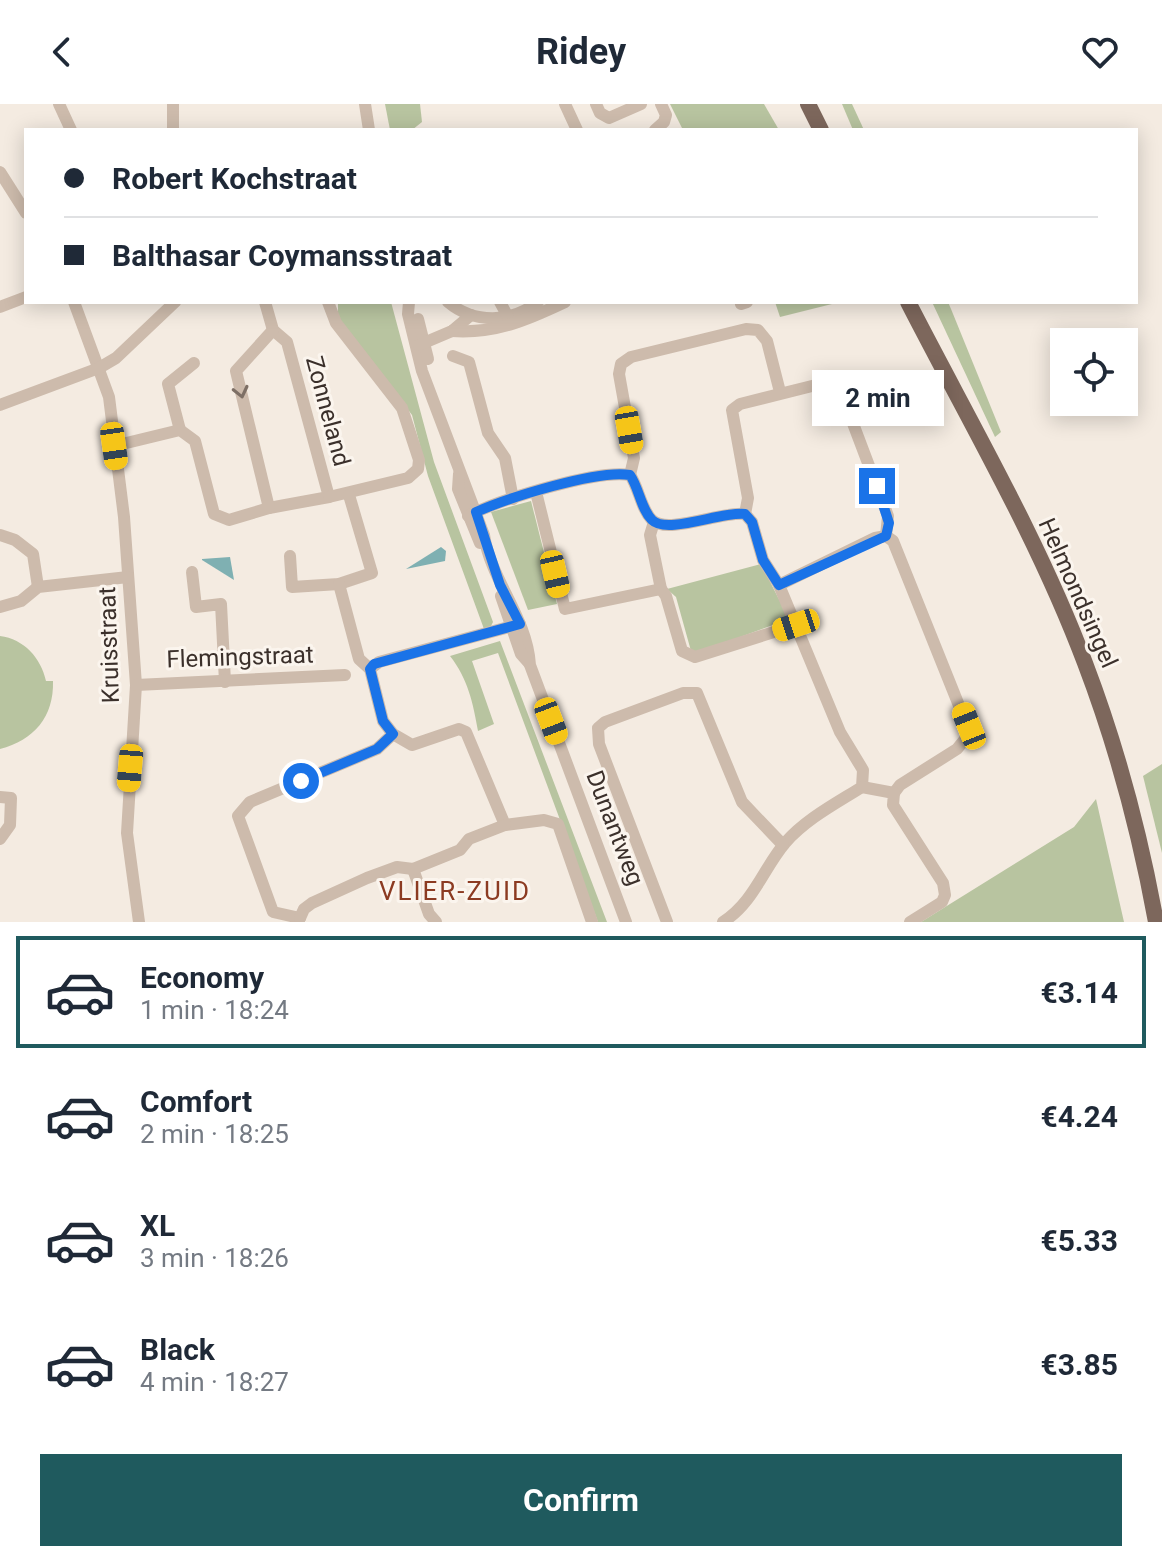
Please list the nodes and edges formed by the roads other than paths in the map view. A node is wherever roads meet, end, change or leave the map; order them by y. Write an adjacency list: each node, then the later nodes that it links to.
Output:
1 (59, 104): 9 (street)
2 (173, 104): 10 (street)
3 (365, 104): 11 (street)
4 (565, 104): 12 (street)
5 (596, 104): 6 (street)
6 (641, 104)
7 (661, 104): 13 (street)
8 (809, 105): 14 (main road)
9 (70, 128)
10 (173, 128)
11 (369, 128)
12 (576, 128)
13 (656, 128)
14 (820, 128)
15 (0, 172): 16 (street)
16 (24, 210)
17 (24, 298): 28 (street)
18 (75, 304): 36 (street, Kruisstraat)
19 (173, 304): 36 (street)
20 (266, 304): 31 (street, Zonneland)
21 (329, 304): 43 (street)
22 (410, 304): 33 (street, Dunantweg)
23 (450, 304): 29 (street); 32 (street)
24 (501, 304): 30 (street)
25 (534, 304): 30 (street)
26 (561, 304): 32 (street)
27 (909, 304): 82 (main road, Helmondsingel)
28 (0, 307)
29 (471, 315): 30 (street); 32 (street)
30 (508, 317)
31 (273, 330): 44 (street, Zonneland); 46 (street, one-way to 46)
32 (452, 331): 33 (street)
33 (420, 345): 47 (street, Dunantweg)
34 (453, 356): 45 (street)
35 (194, 363): 39 (street, Zonneland)
36 (99, 368): 38 (street); 40 (street, Kruisstraat)
37 (780, 392): 41 (street); 48 (street); 51 (street)
38 (0, 405)
39 (180, 430): 40 (street); 46 (street, Zonneland)
40 (114, 446): 54 (street, Kruisstraat)
41 (630, 475): 42 (street); 49 (street)
42 (536, 492): 45 (street); 58 (street)
43 (349, 495): 44 (street); 55 (street)
44 (329, 497): 46 (street, Zonneland)
45 (513, 499): 47 (street)
46 (269, 508)
47 (472, 514): 61 (street, Dunantweg)
48 (745, 514): 49 (street); 56 (street)
49 (654, 522): 58 (street)
50 (0, 535): 57 (street)
51 (886, 536): 56 (street); 68 (street)
52 (290, 556): 55 (street)
53 (192, 572): 64 (street)
54 (128, 577): 57 (street); 65 (street, Kruisstraat)
55 (339, 584): 62 (street)
56 (779, 585): 60 (street)
57 (38, 587): 59 (street)
58 (661, 589): 60 (street)
59 (0, 607)
60 (796, 625): 67 (street)
61 (516, 626): 62 (street); 75 (street, Dunantweg)
62 (370, 669): 66 (street)
63 (345, 675): 64 (street, Flemingstraat)
64 (225, 682): 65 (street, Flemingstraat)
65 (136, 685): 76 (street, Kruisstraat)
66 (393, 734): 70 (street); 74 (street)
67 (862, 787): 68 (street); 72 (street)
68 (894, 793): 81 (street)
69 (0, 797): 71 (street)
70 (505, 825): 73 (street); 78 (street)
71 (0, 839)
72 (783, 845): 79 (street); 80 (street)
73 (413, 869): 74 (street); 77 (street)
74 (300, 920)
75 (627, 920)
76 (139, 922)
77 (436, 922)
78 (592, 922)
79 (667, 922)
80 (723, 922)
81 (910, 922)
82 (1156, 922)

